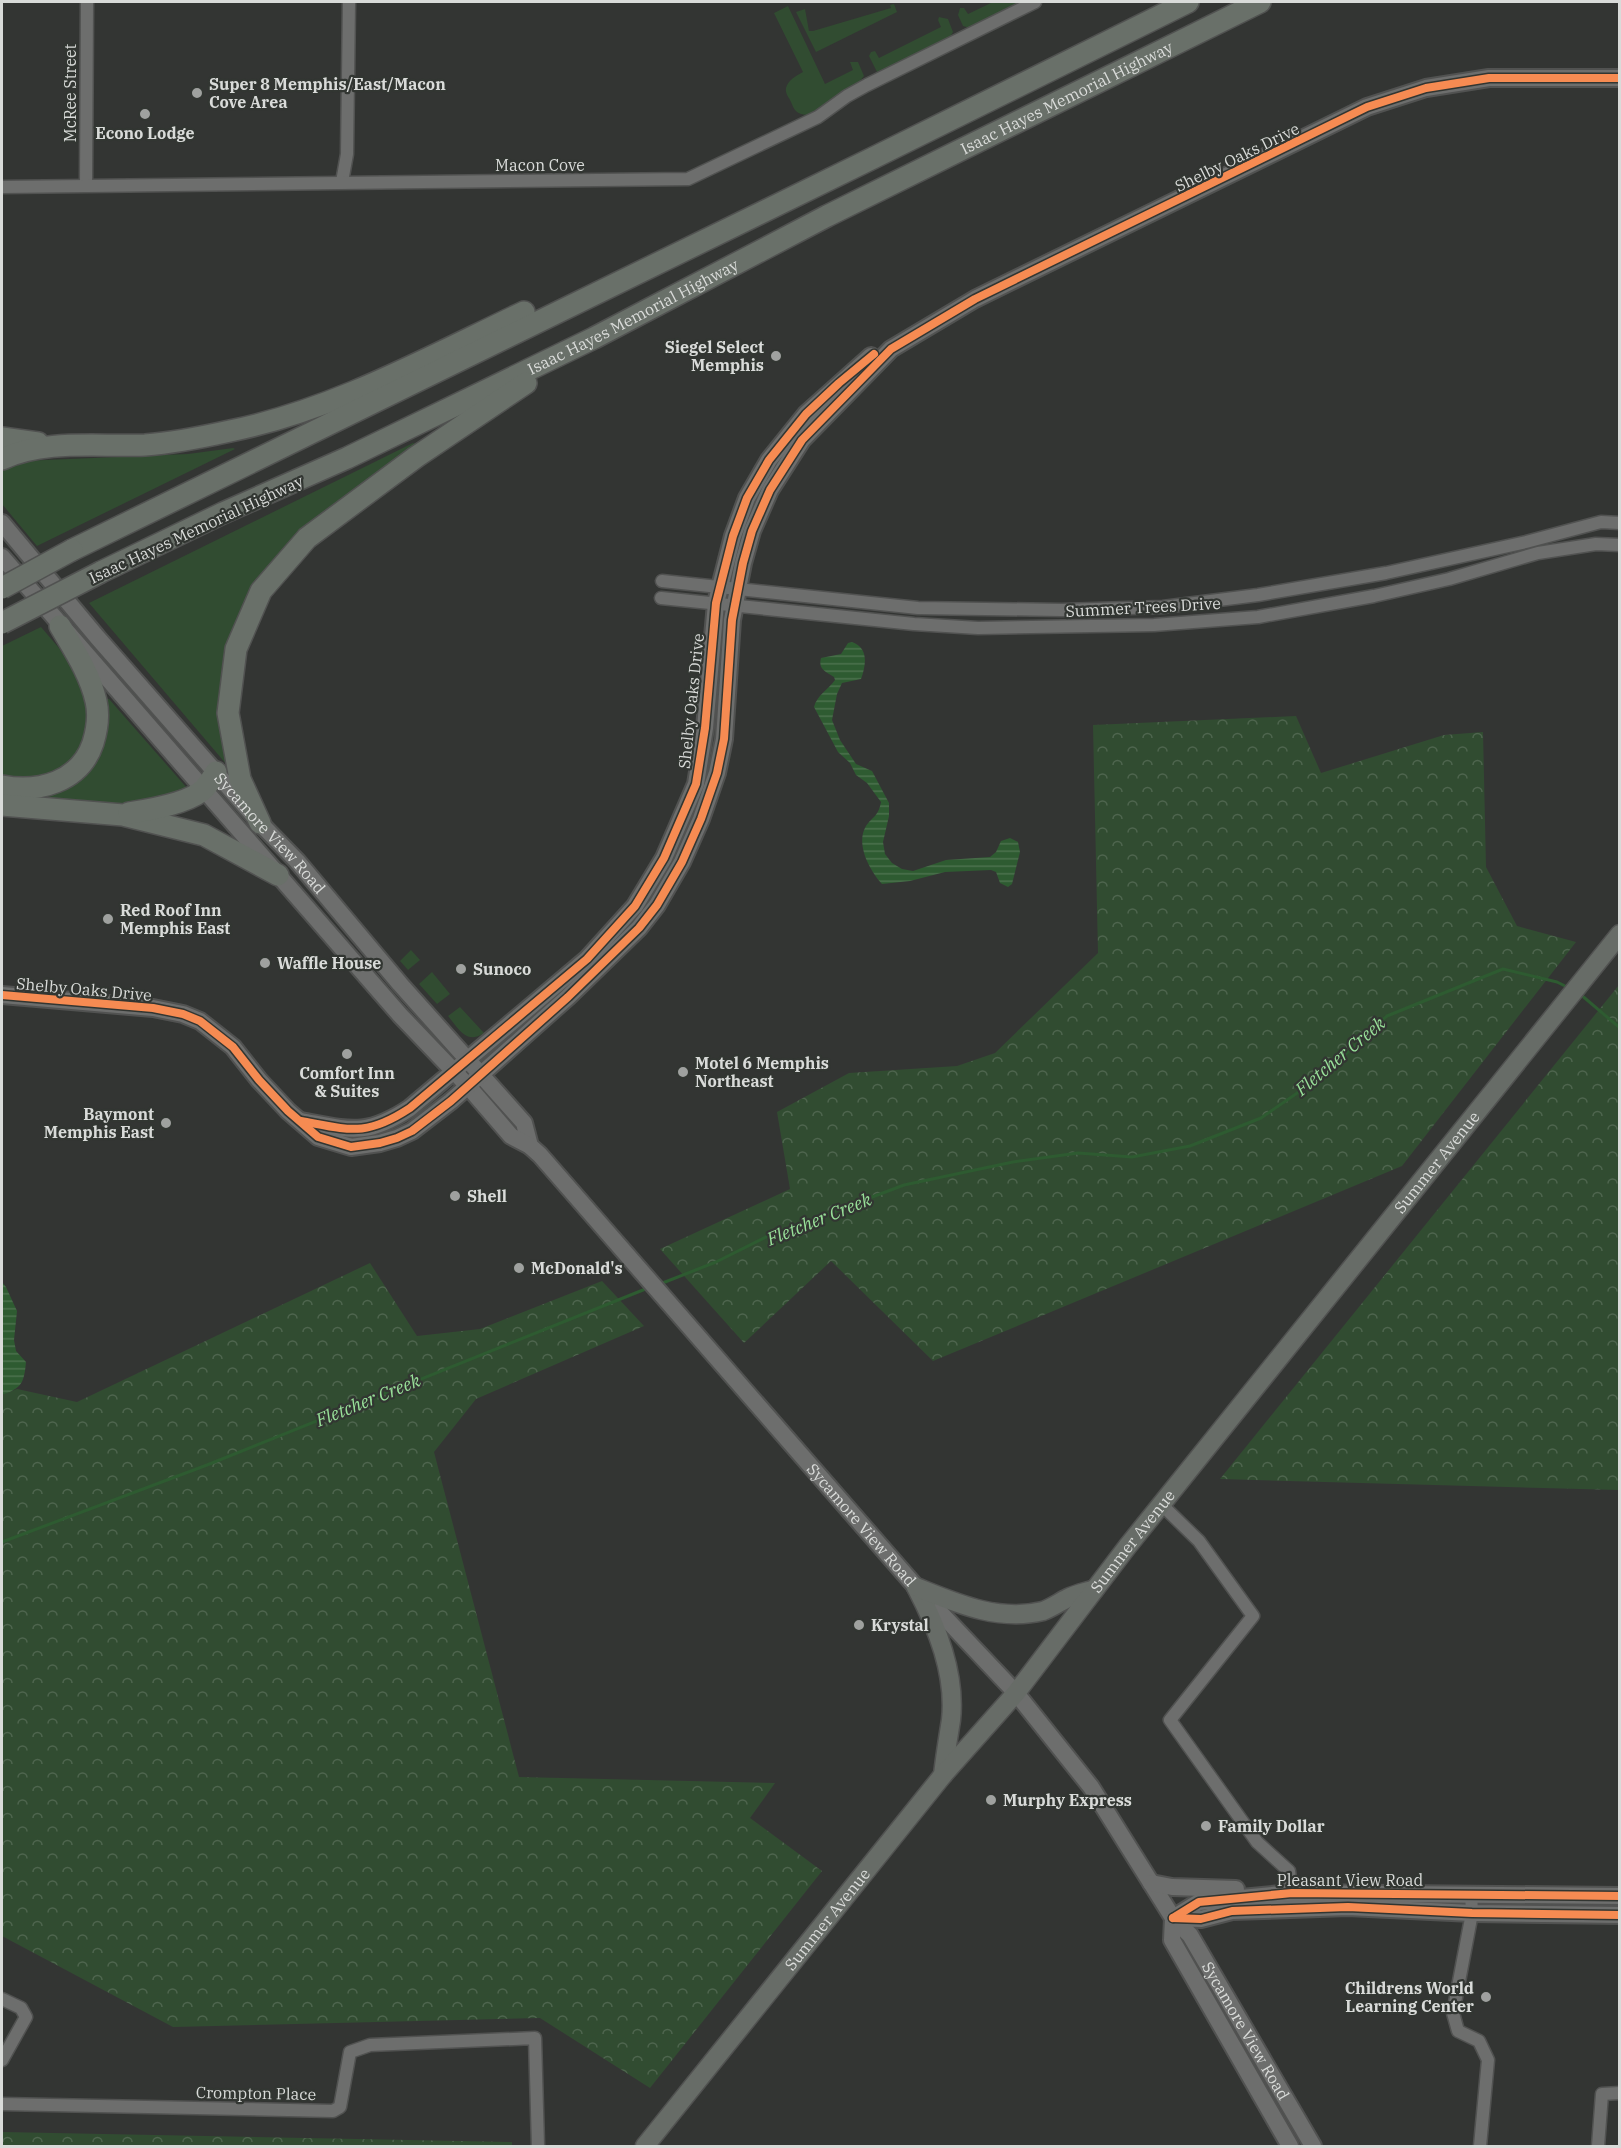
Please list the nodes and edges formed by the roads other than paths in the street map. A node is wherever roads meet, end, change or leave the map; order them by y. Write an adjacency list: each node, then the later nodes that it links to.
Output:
1 (87, 2): 8 (street, McRee Street)
2 (349, 2): 7 (street)
3 (1035, 2): 7 (street, Macon Cove)
4 (1188, 2): 10 (highway, Isaac Hayes Memorial Highway)
5 (1260, 2): 11 (highway, Isaac Hayes Memorial Highway)
6 (1620, 78): 12 (main road, Shelby Oaks Drive)
7 (342, 182): 8 (street, Macon Cove)
8 (86, 185): 9 (street, Macon Cove)
9 (2, 187)
10 (794, 196): 14 (highway); 24 (highway, Isaac Hayes Memorial Highway, bridge)
11 (594, 338): 29 (highway, Isaac Hayes Memorial Highway, bridge); 36 (highway)
12 (891, 349): 23 (main road, Shelby Oaks Drive); 25 (main road, Shelby Oaks Drive)
13 (2, 438): 14 (highway)
14 (62, 446): 15 (highway)
15 (2, 459)
16 (2, 523): 31 (main road, Sycamore View Road)
17 (1620, 523): 19 (street, Summer Trees Drive)
18 (1620, 545): 21 (street, Summer Trees Drive)
19 (1470, 554): 21 (street); 25 (street, Summer Trees Drive)
20 (2, 557): 30 (main road, Sycamore View Road)
21 (1474, 572): 28 (street, Summer Trees Drive)
22 (663, 581): 23 (street, Summer Trees Drive)
23 (719, 586): 25 (street, Summer Trees Drive); 27 (main road, Shelby Oaks Drive)
24 (2, 588)
25 (738, 588): 28 (main road, Shelby Oaks Drive)
26 (661, 598): 27 (street, Summer Trees Drive)
27 (716, 603): 28 (street, Summer Trees Drive); 40 (main road, Shelby Oaks Drive)
28 (735, 605): 40 (main road, Shelby Oaks Drive)
29 (2, 624)
30 (60, 626): 32 (highway); 33 (main road, Sycamore View Road)
31 (216, 772): 33 (highway); 36 (main road, Sycamore View Road)
32 (2, 786)
33 (204, 789): 35 (highway); 37 (main road, Sycamore View Road)
34 (2, 805): 35 (highway)
35 (123, 814): 37 (highway)
36 (260, 823): 40 (main road, Sycamore View Road)
37 (278, 875): 41 (main road, Sycamore View Road)
38 (1620, 934): 45 (main road, Summer Avenue)
39 (2, 994): 43 (main road, Shelby Oaks Drive)
40 (475, 1066): 41 (main road, Shelby Oaks Drive); 42 (main road, Shelby Oaks Drive); 44 (main road, Sycamore View Road)
41 (454, 1073): 42 (main road, Sycamore View Road); 43 (main road, Shelby Oaks Drive)
42 (467, 1085): 43 (main road, Shelby Oaks Drive); 44 (main road, Sycamore View Road)
43 (301, 1121)
44 (530, 1146): 46 (main road, Sycamore View Road)
45 (1162, 1505): 47 (main road, Summer Avenue); 51 (street)
46 (916, 1587): 47 (main road); 48 (main road, Sycamore View Road); 49 (main road)
47 (1095, 1589): 48 (main road, Summer Avenue)
48 (1016, 1693): 49 (main road, Summer Avenue); 50 (main road, Sycamore View Road)
49 (943, 1776): 63 (main road, Summer Avenue)
50 (1151, 1882): 53 (main road); 57 (main road, Sycamore View Road)
51 (1292, 1893): 52 (main road, Pleasant View Road); 53 (main road, Pleasant View Road)
52 (1471, 1893): 54 (main road, Pleasant View Road); 55 (street)
53 (1269, 1894): 57 (main road, Pleasant View Road)
54 (1620, 1896)
55 (1472, 1913): 56 (main road, Pleasant View Road); 57 (main road, Pleasant View Road); 66 (street)
56 (1620, 1915)
57 (1173, 1918): 64 (main road, Sycamore View Road); 65 (main road, Sycamore View Road)
58 (2, 1999): 59 (street)
59 (2, 2060)
60 (1620, 2093): 67 (street)
61 (2, 2104): 62 (street, Crompton Place)
62 (538, 2146)
63 (645, 2146)
64 (1290, 2146)
65 (1313, 2146)
66 (1480, 2146)
67 (1598, 2146)

